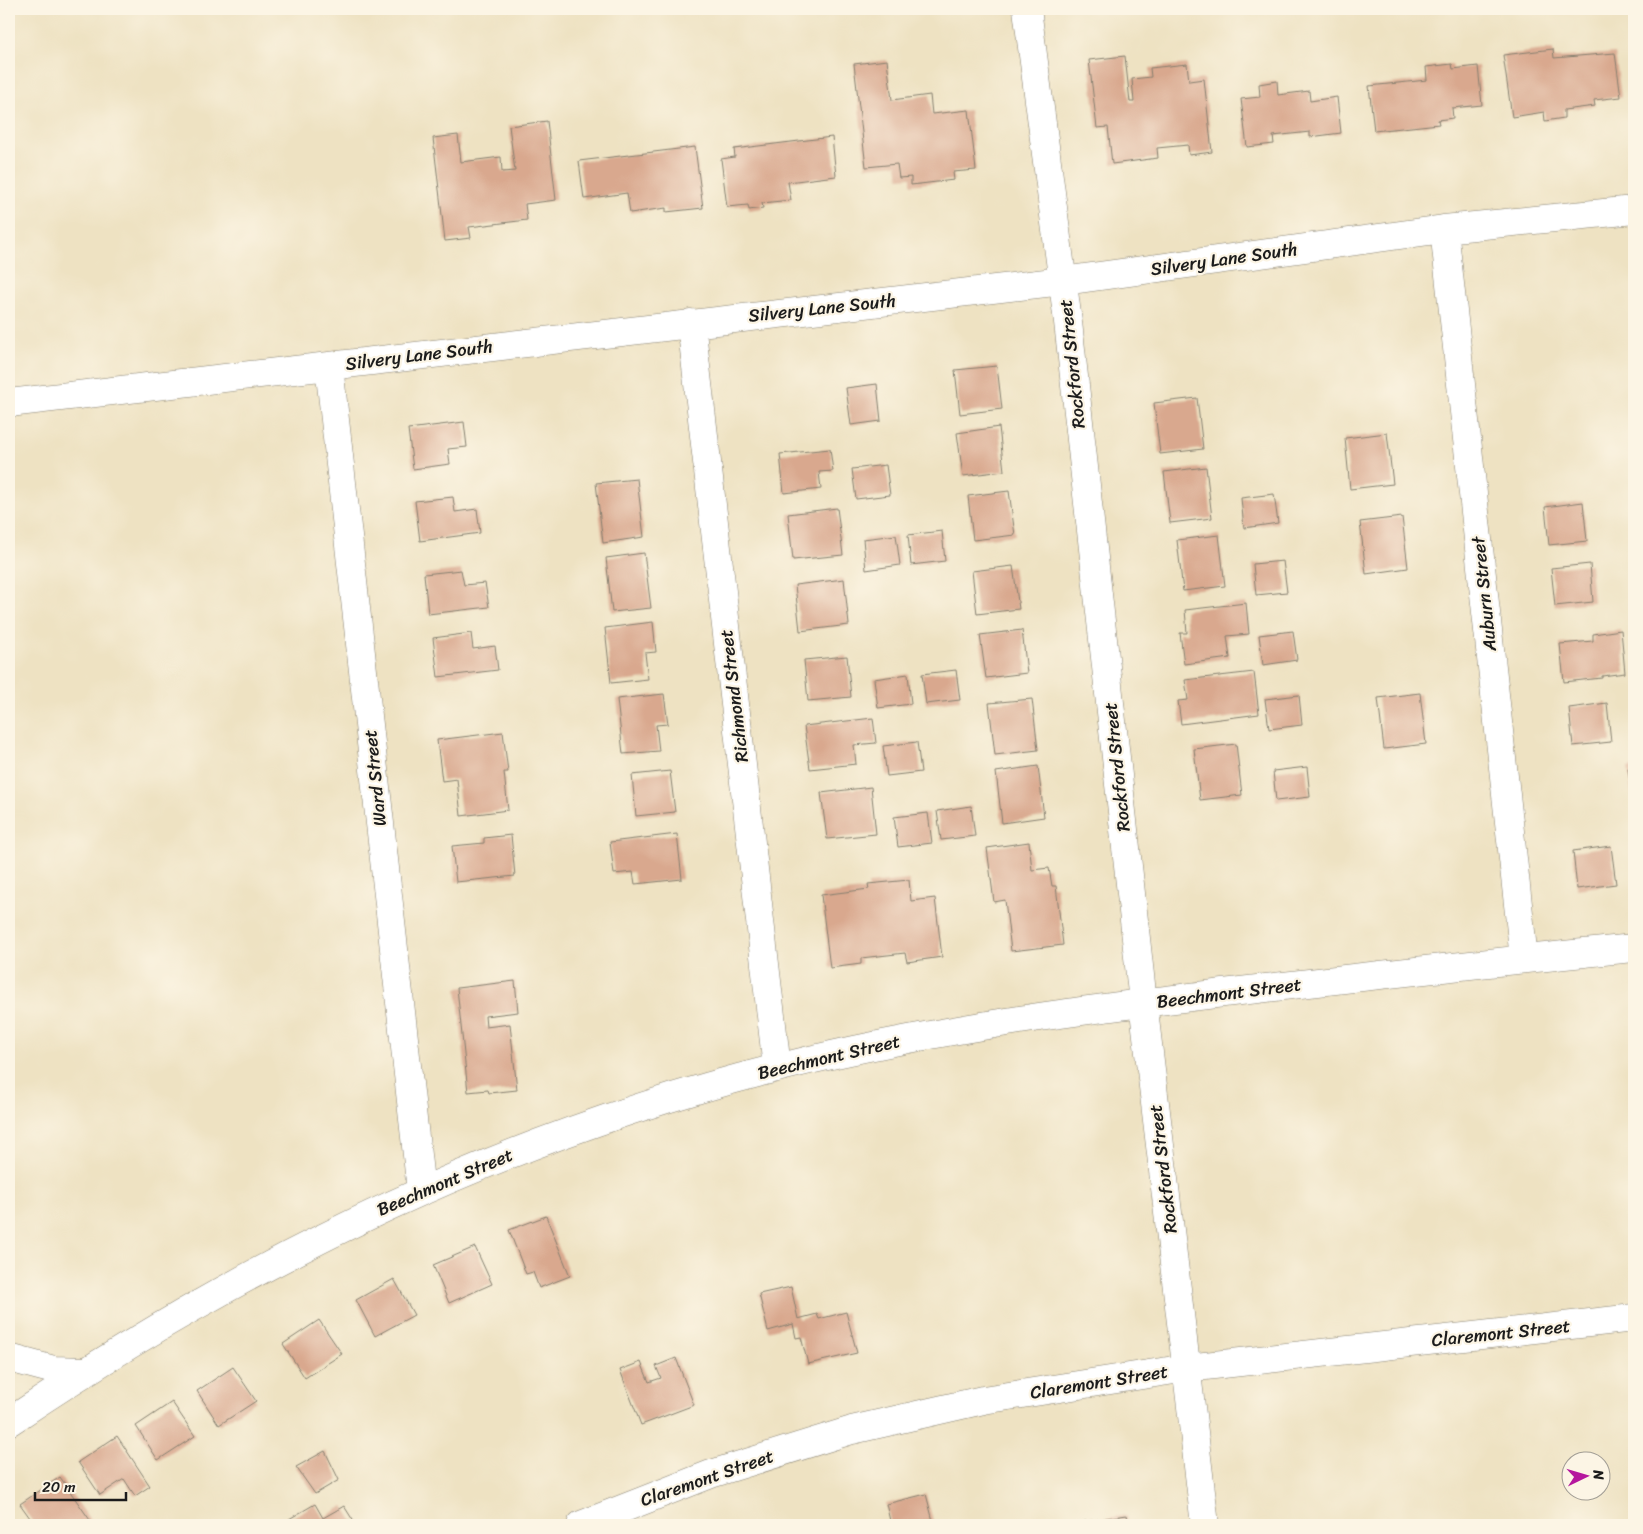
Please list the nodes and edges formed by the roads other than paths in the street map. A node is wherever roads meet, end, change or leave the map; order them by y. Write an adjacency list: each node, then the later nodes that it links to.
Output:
1 (1027, 9): 4 (street, Rockford Street)
2 (1634, 210): 3 (street, Silvery Lane South)
3 (1444, 229): 4 (street, Silvery Lane South); 9 (street, Auburn Street)
4 (1063, 281): 5 (street, Silvery Lane South); 10 (street, Rockford Street)
5 (691, 323): 6 (street, Silvery Lane South); 11 (street, Richmond Street)
6 (329, 366): 7 (street, Silvery Lane South); 12 (street, Ward Street)
7 (9, 403)
8 (1634, 948): 9 (street, Beechmont Street)
9 (1524, 959): 10 (street, Beechmont Street)
10 (1143, 1002): 11 (street, Beechmont Street); 15 (street, Rockford Street)
11 (777, 1068): 12 (street, Beechmont Street)
12 (421, 1191): 16 (street, Beechmont Street)
13 (1634, 1318): 15 (street, Claremont Street)
14 (9, 1358): 16 (street)
15 (1187, 1368): 18 (street, Claremont Street); 19 (street, Rockford Street)
16 (84, 1371): 17 (street, Beechmont Street)
17 (9, 1422)
18 (581, 1525)
19 (1204, 1525)

